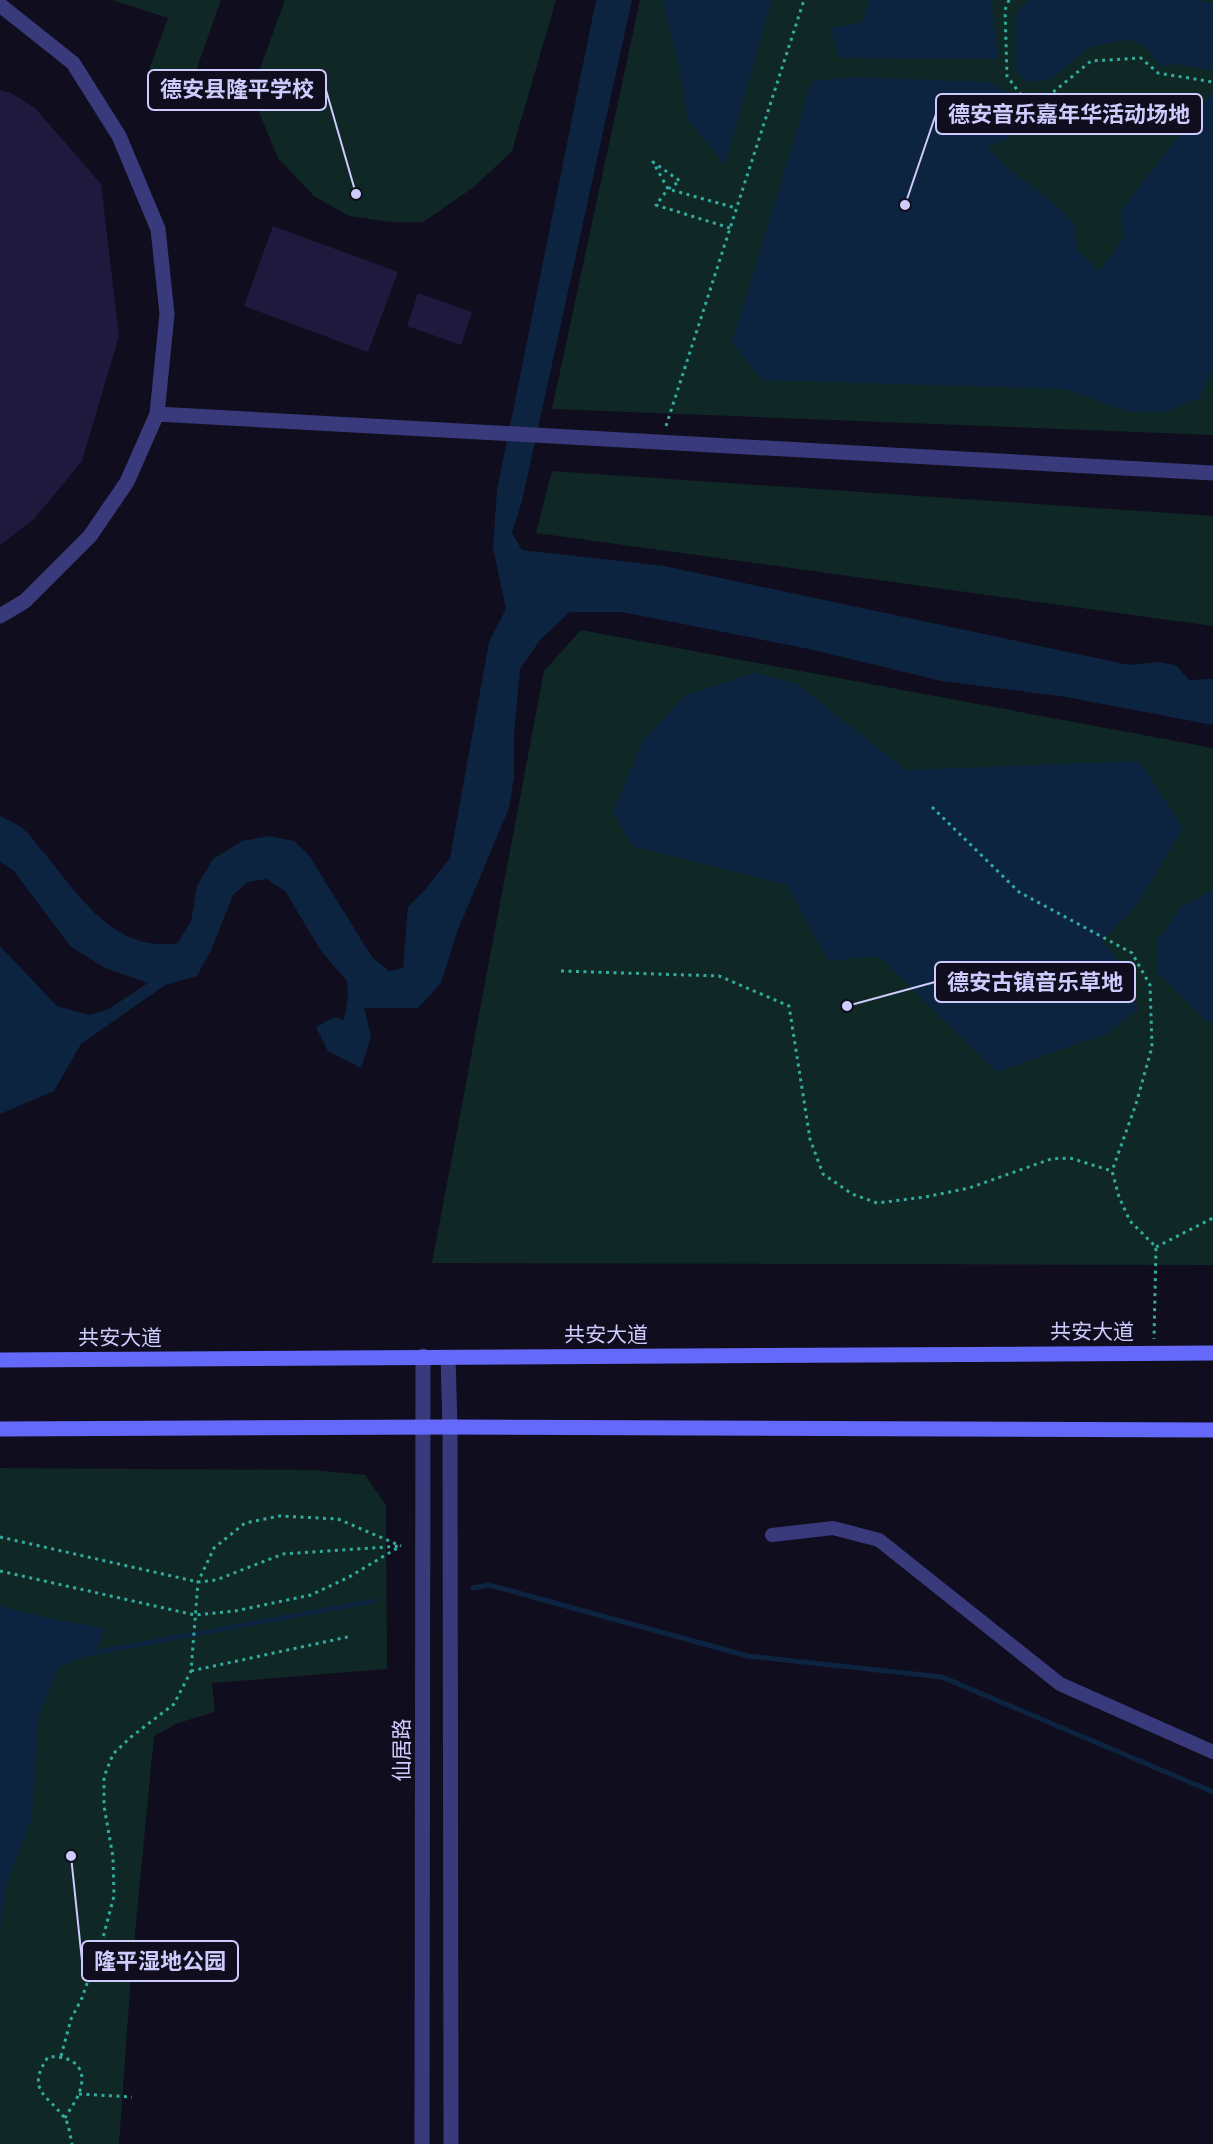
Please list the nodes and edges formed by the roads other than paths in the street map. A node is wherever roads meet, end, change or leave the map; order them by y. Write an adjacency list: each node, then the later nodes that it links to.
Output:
1 (0, 5): 2 (street)
2 (157, 414): 3 (street); 4 (street)
3 (1213, 473)
4 (0, 616)
5 (1213, 1353): 7 (main road, 共安大道)
6 (423, 1356): 7 (main road, 共安大道); 8 (main road, 共安大道); 9 (street, 仙居路)
7 (448, 1357): 10 (street)
8 (0, 1360)
9 (423, 1427): 10 (main road); 11 (main road); 15 (street, 仙居路)
10 (450, 1427): 12 (main road); 16 (street)
11 (0, 1429)
12 (1213, 1430)
13 (772, 1535): 14 (street)
14 (1213, 1752)
15 (422, 2144)
16 (451, 2144)

